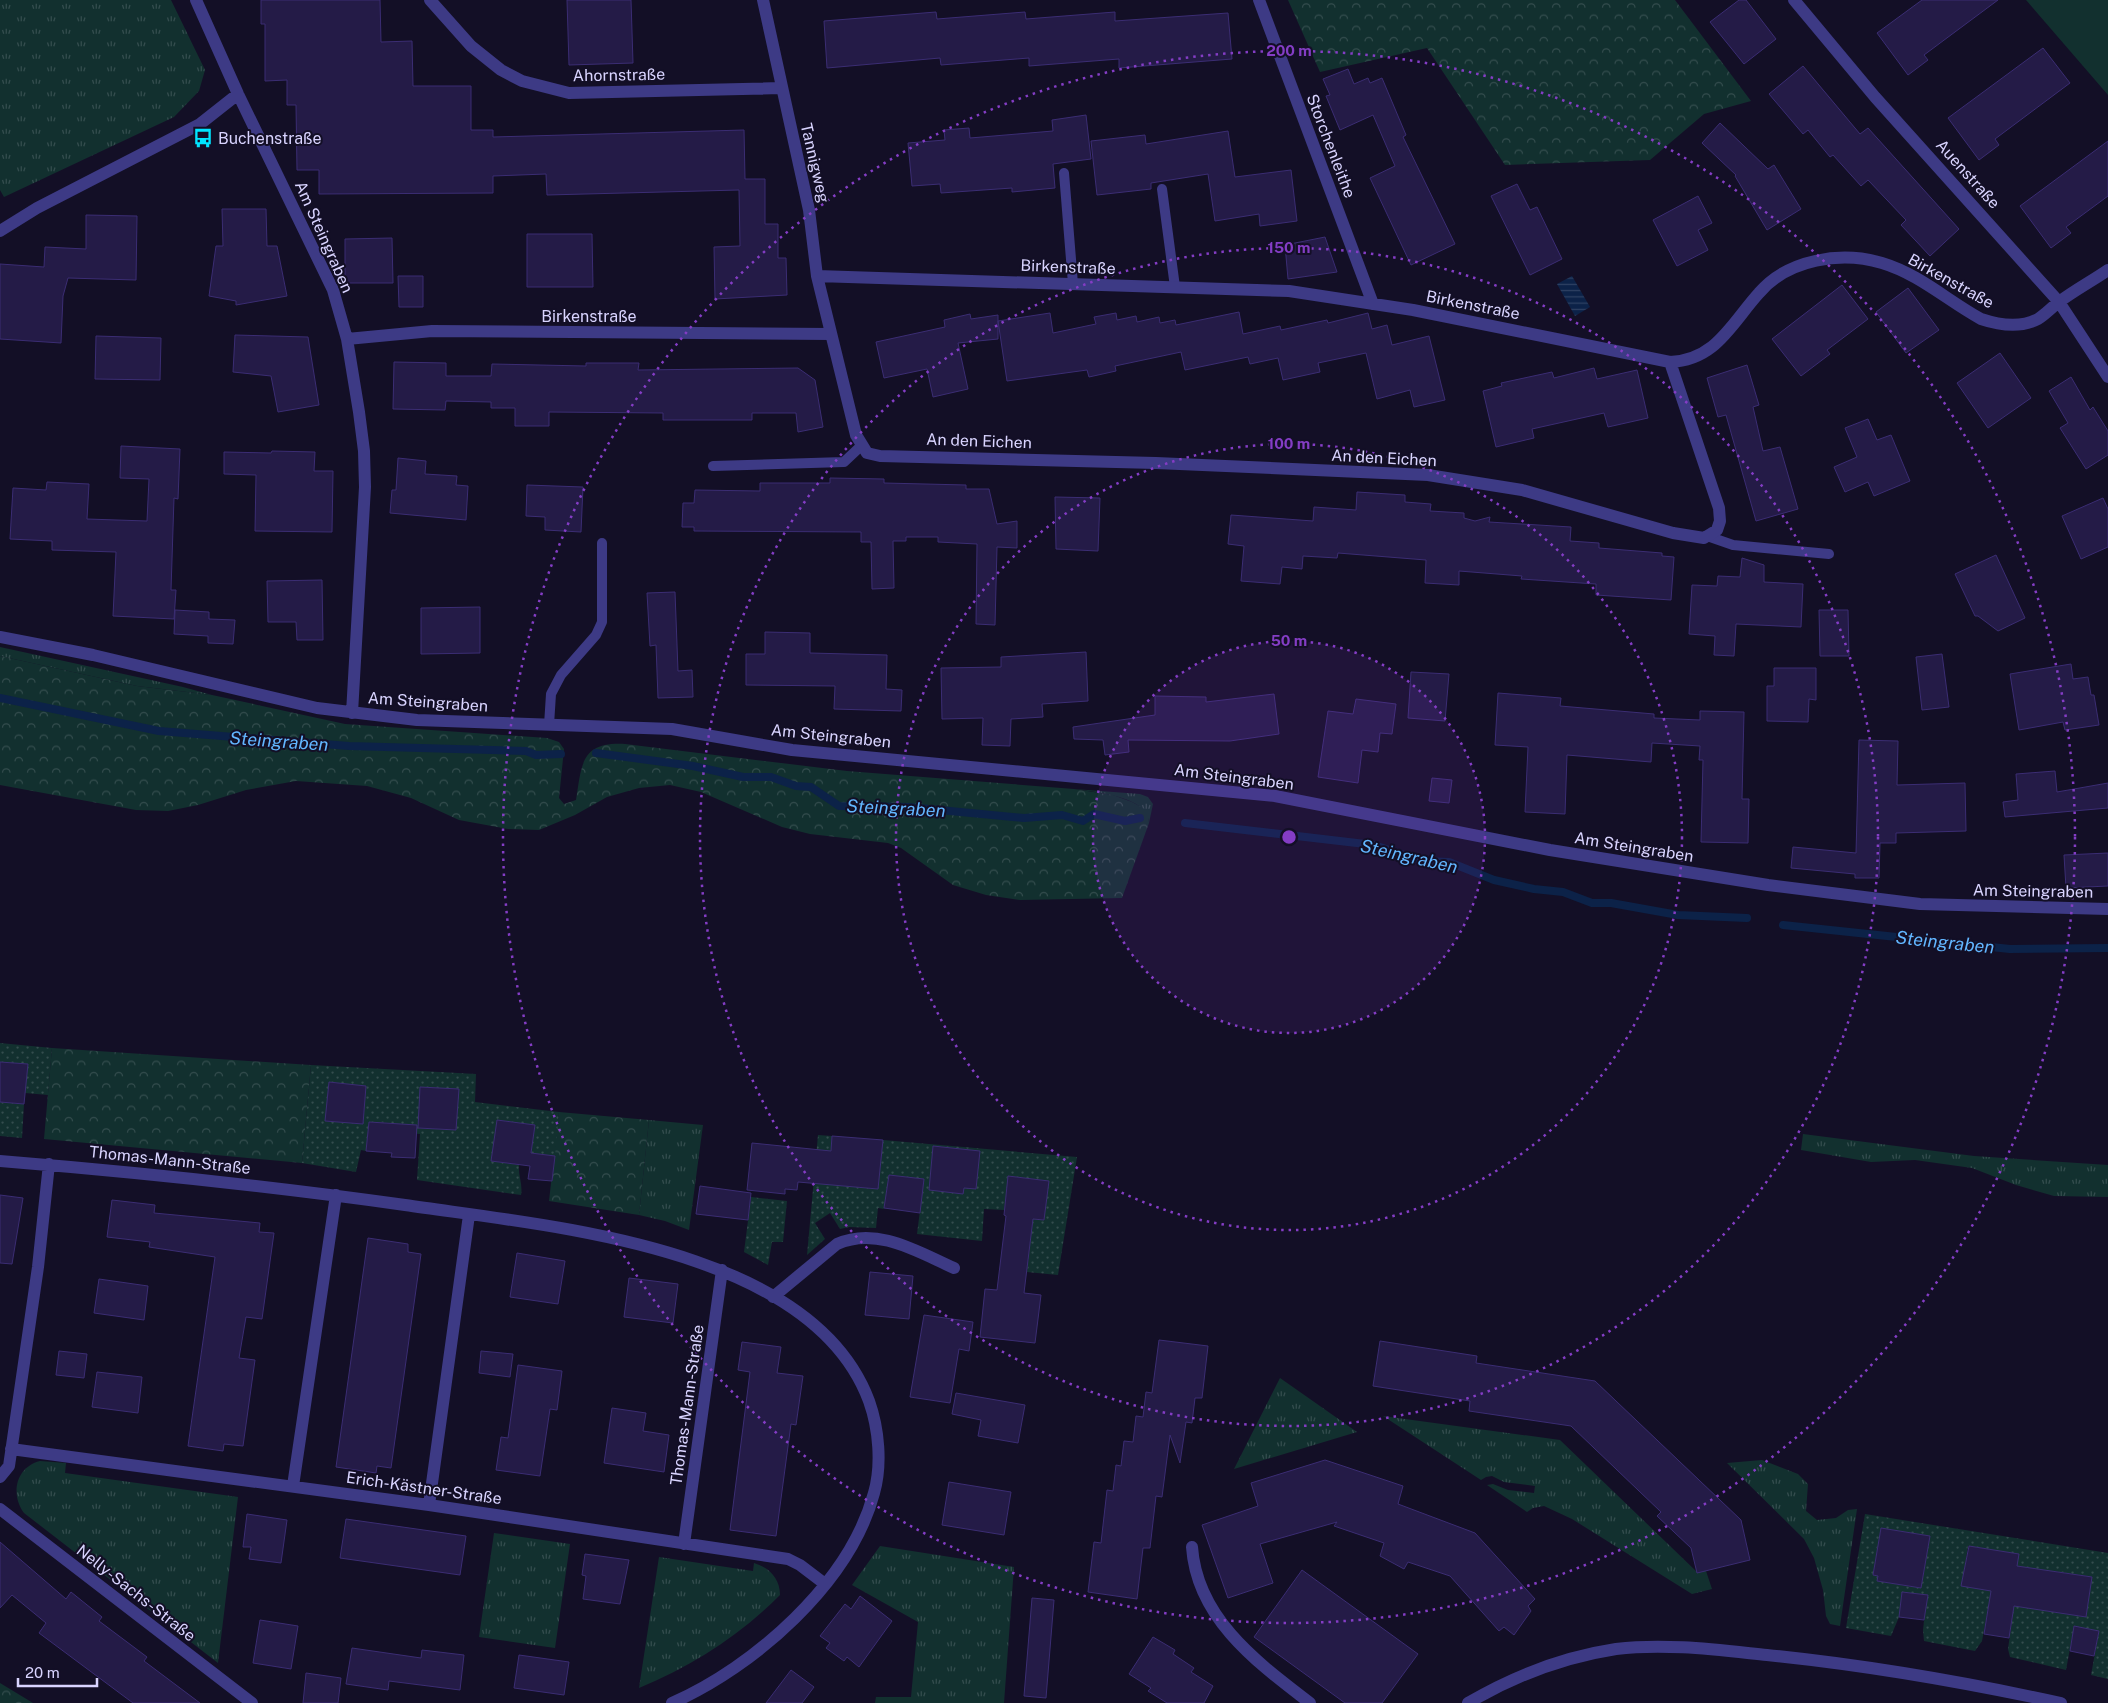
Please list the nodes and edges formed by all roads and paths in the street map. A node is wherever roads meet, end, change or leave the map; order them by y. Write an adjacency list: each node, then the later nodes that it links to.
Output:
1 (196, 0): 7 (street, Am Steingraben)
2 (430, 0): 6 (street, Ahornstraße)
3 (763, 0): 6 (street, Tannigweg)
4 (1258, 0): 16 (street, Storchenleithe)
5 (1794, 0): 15 (street, Auenstraße)
6 (781, 88): 12 (street, Tannigweg)
7 (238, 94): 10 (street); 18 (street, Am Steingraben)
8 (1064, 174): 13 (lane)
9 (1162, 189): 14 (lane)
10 (0, 231)
11 (2108, 270): 15 (street, Birkenstraße)
12 (817, 276): 13 (street, Birkenstraße); 17 (street, Tannigweg)
13 (1073, 284): 14 (street, Birkenstraße)
14 (1175, 287): 16 (street, Birkenstraße)
15 (2059, 302): 19 (street, Birkenstraße); 20 (street, Auenstraße)
16 (1373, 304): 19 (street, Birkenstraße)
17 (831, 334): 18 (street, Birkenstraße); 21 (street)
18 (347, 339): 27 (street, Am Steingraben)
19 (1670, 362): 23 (street)
20 (2108, 377)
21 (861, 446): 22 (lane); 23 (street, An den Eichen)
22 (713, 466)
23 (1710, 537): 25 (lane)
24 (602, 544): 28 (lane)
25 (1829, 554)
26 (0, 636): 27 (street, Am Steingraben)
27 (352, 713): 28 (street, Am Steingraben)
28 (549, 725): 29 (street, Am Steingraben)
29 (2108, 909)
30 (0, 1160): 31 (street, Thomas-Mann-Straße)
31 (49, 1164): 32 (street, Thomas-Mann-Straße); 37 (street)
32 (336, 1195): 33 (street, Thomas-Mann-Straße); 39 (street)
33 (469, 1215): 35 (street, Thomas-Mann-Straße); 40 (street)
34 (954, 1268): 36 (street)
35 (722, 1270): 36 (street, Thomas-Mann-Straße); 42 (street, Thomas-Mann-Straße)
36 (772, 1297): 44 (street, Thomas-Mann-Straße)
37 (11, 1449): 38 (street); 39 (street, Erich-Kästner-Straße)
38 (0, 1477)
39 (293, 1486): 40 (street, Erich-Kästner-Straße)
40 (429, 1505): 42 (street, Erich-Kästner-Straße)
41 (0, 1509): 45 (street, Nelly-Sachs-Straße)
42 (684, 1544): 44 (street, Erich-Kästner-Straße)
43 (1192, 1547): 47 (street)
44 (825, 1584): 46 (street, Thomas-Mann-Straße)
45 (252, 1703)
46 (672, 1703)
47 (1310, 1703)
48 (1468, 1703): 49 (street)
49 (2061, 1703)

